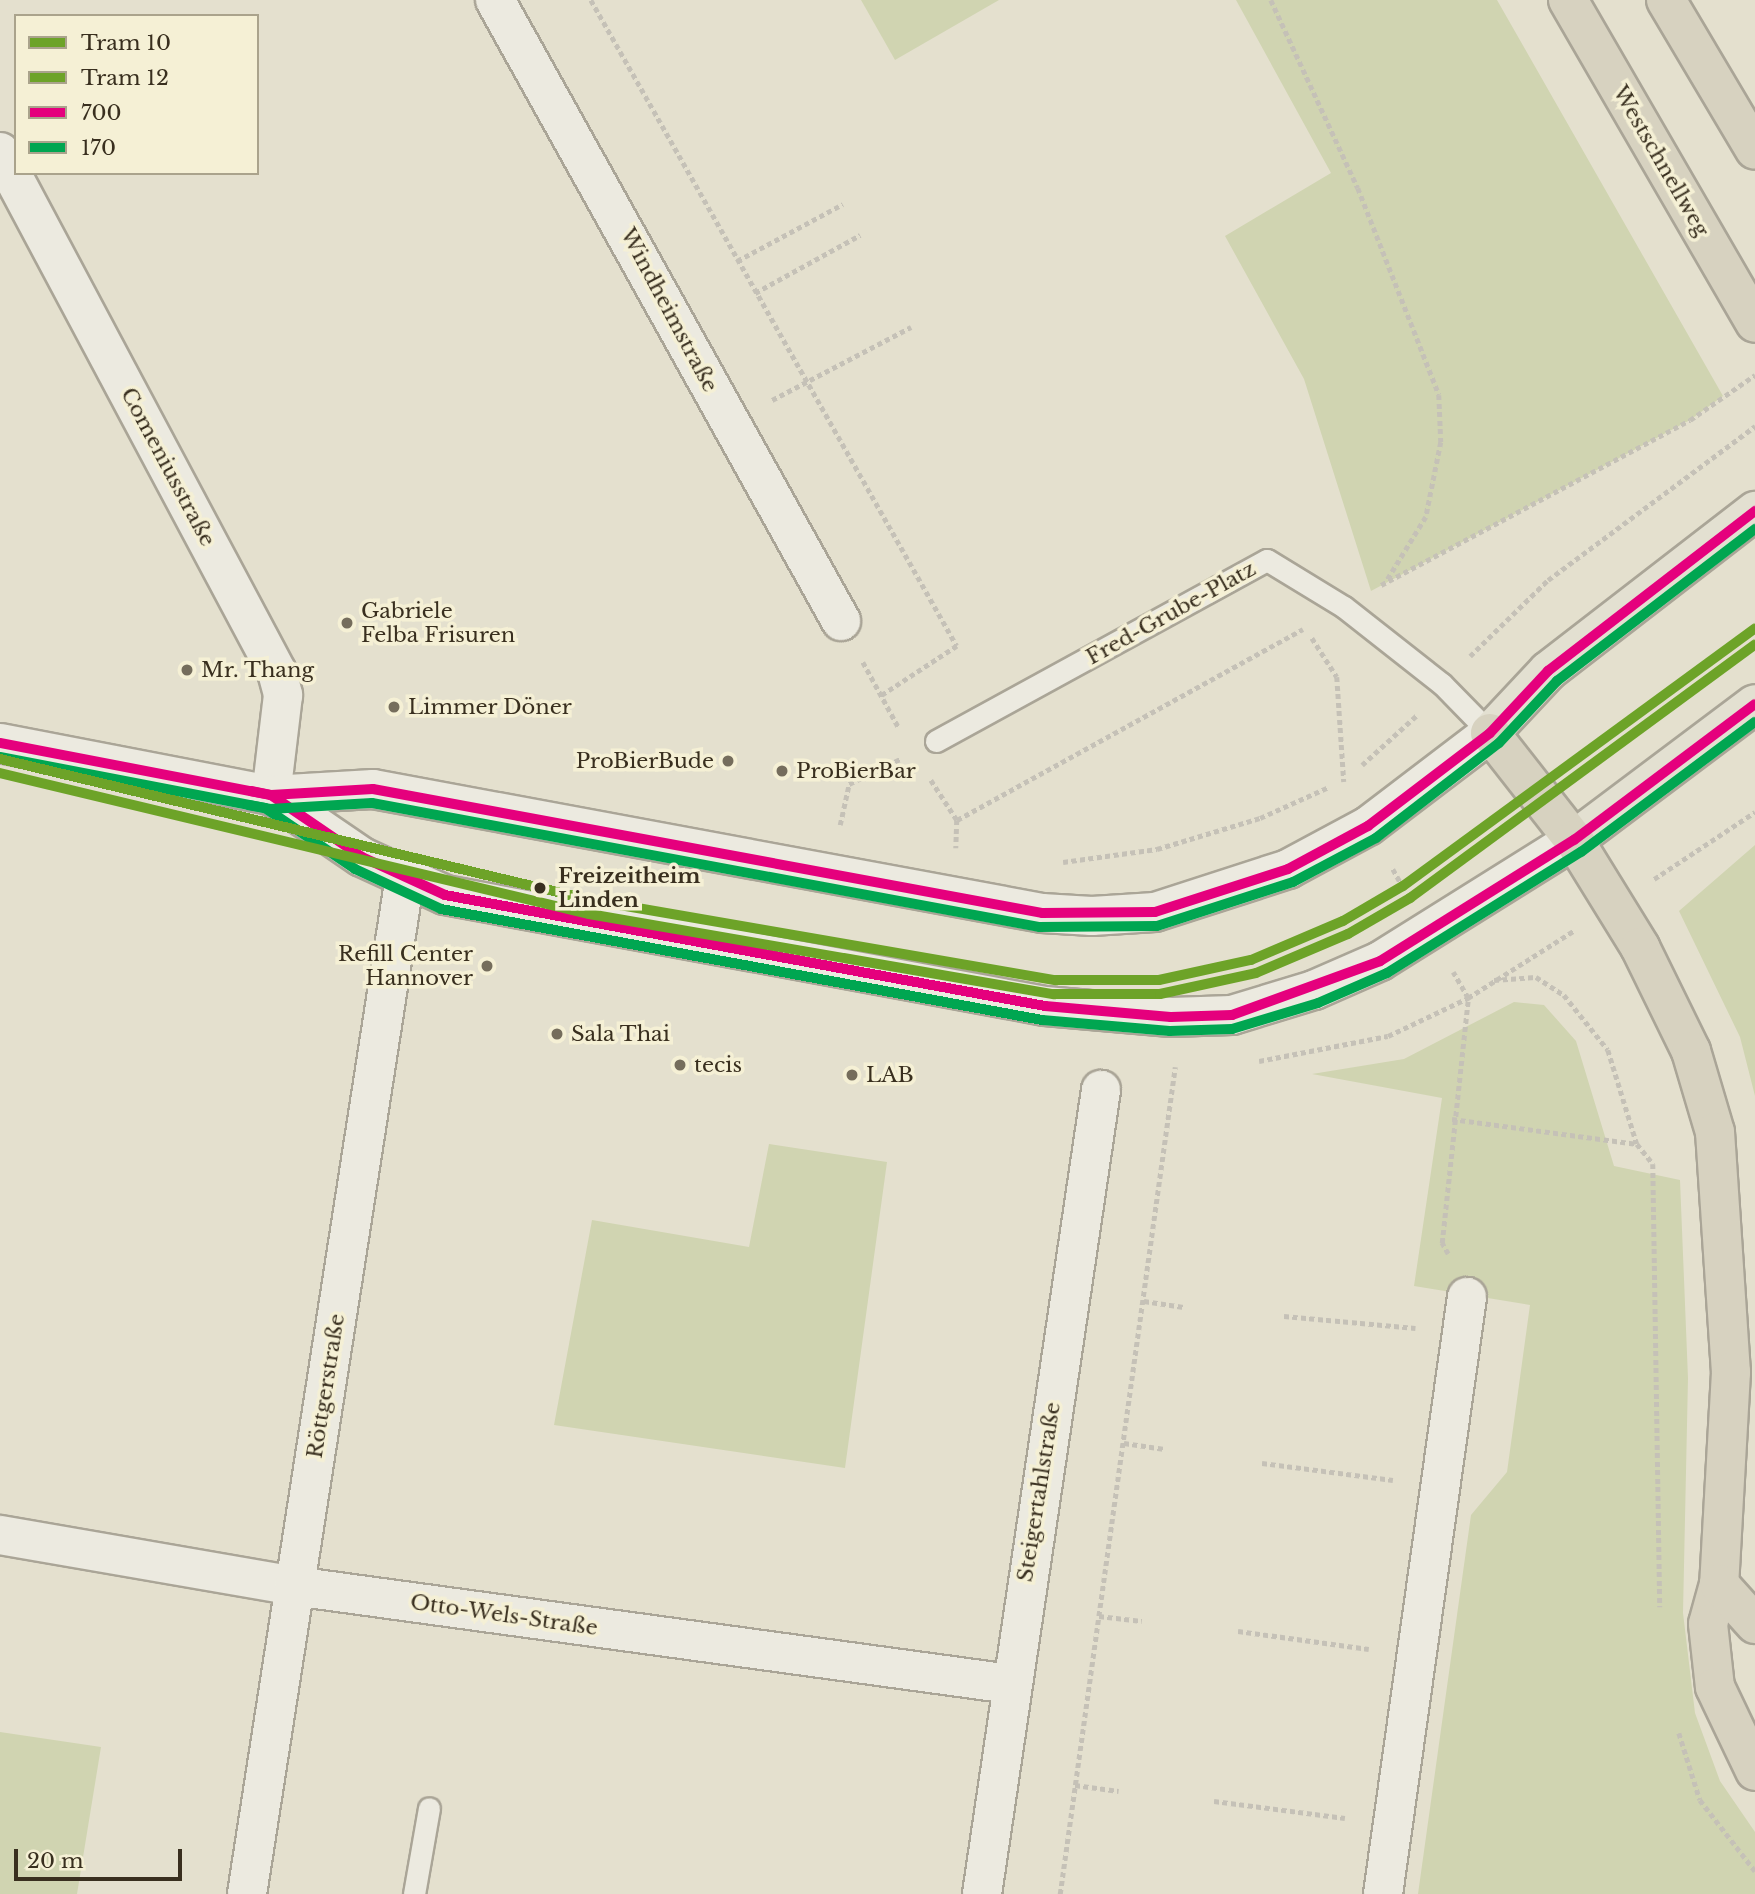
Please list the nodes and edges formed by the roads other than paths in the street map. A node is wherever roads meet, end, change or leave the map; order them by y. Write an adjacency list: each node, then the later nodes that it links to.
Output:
1 (495, 0): 8 (street, Windheimstraße)
2 (1568, 0): 6 (highway, Westschnellweg)
3 (1666, 0): 4 (highway)
4 (1755, 150)
5 (0, 152): 13 (street, Comeniusstraße)
6 (1755, 322)
7 (1755, 511): 10 (main road)
8 (841, 621)
9 (1755, 704): 14 (main road)
10 (1490, 733): 11 (lane, Fred-Grube-Platz); 13 (street); 14 (highway)
11 (936, 741)
12 (0, 743): 13 (street)
13 (271, 795): 15 (street)
14 (1574, 840): 15 (street); 19 (highway)
15 (405, 877): 20 (street, Röttgerstraße)
16 (1101, 1090): 22 (street, Steigertahlstraße)
17 (1467, 1297): 28 (street)
18 (0, 1535): 20 (street, Otto-Wels-Straße)
19 (1719, 1584): 21 (highway); 23 (highway)
20 (294, 1587): 22 (street, Otto-Wels-Straße); 25 (street, Röttgerstraße)
21 (1755, 1624)
22 (1010, 1684): 27 (street, Steigertahlstraße)
23 (1755, 1771)
24 (429, 1808): 26 (lane)
25 (247, 1894)
26 (414, 1894)
27 (982, 1894)
28 (1383, 1894)

